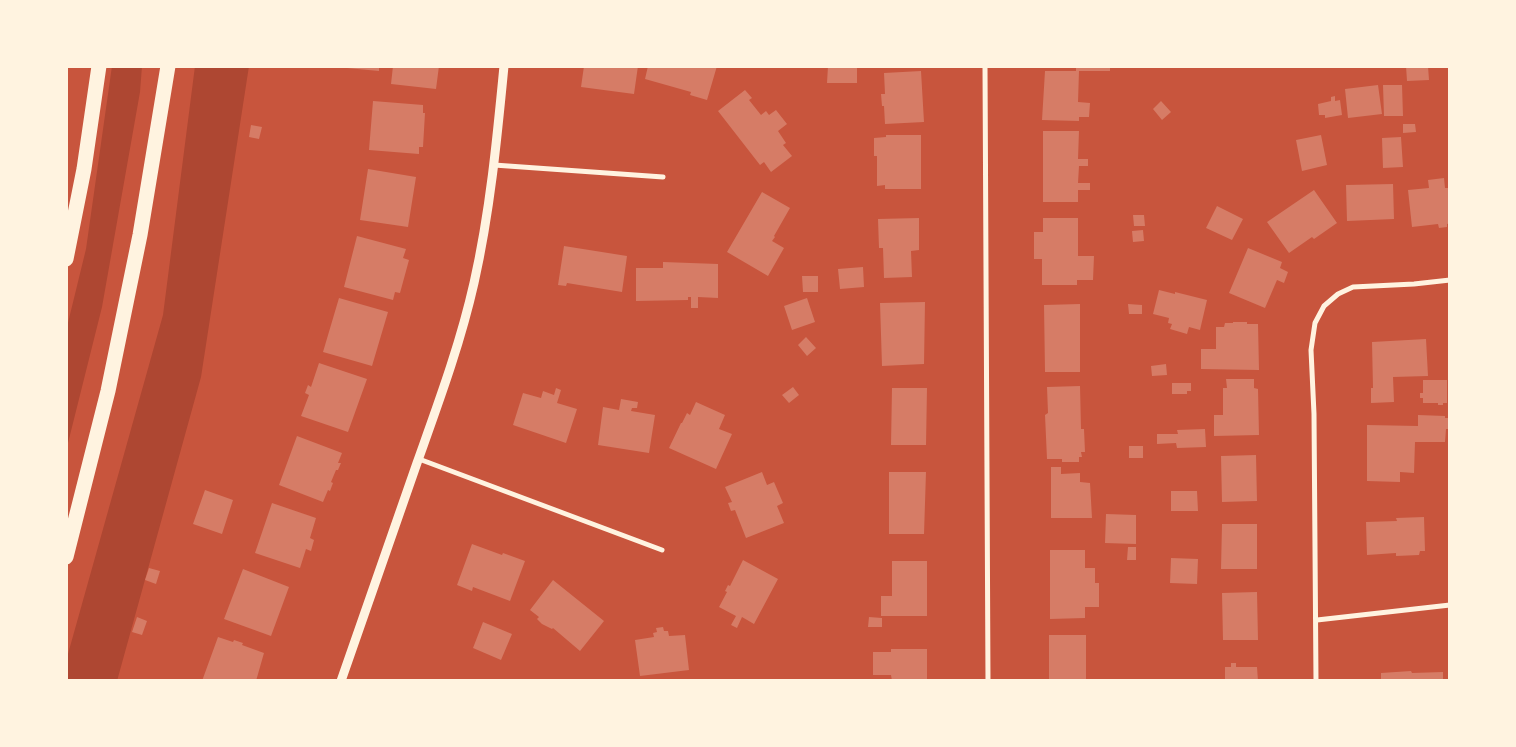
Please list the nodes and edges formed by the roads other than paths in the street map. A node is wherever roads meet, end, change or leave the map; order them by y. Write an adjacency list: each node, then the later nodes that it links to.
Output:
1 (98, 66): 7 (highway)
2 (168, 66): 11 (highway)
3 (504, 66): 5 (street)
4 (985, 66): 15 (street)
5 (494, 166): 6 (street); 9 (street)
6 (663, 177)
7 (66, 259)
8 (1450, 280): 13 (street)
9 (419, 459): 10 (street); 14 (street)
10 (662, 550)
11 (66, 557)
12 (1450, 605): 13 (street)
13 (1316, 620): 16 (street)
14 (341, 681)
15 (988, 681)
16 (1316, 681)

